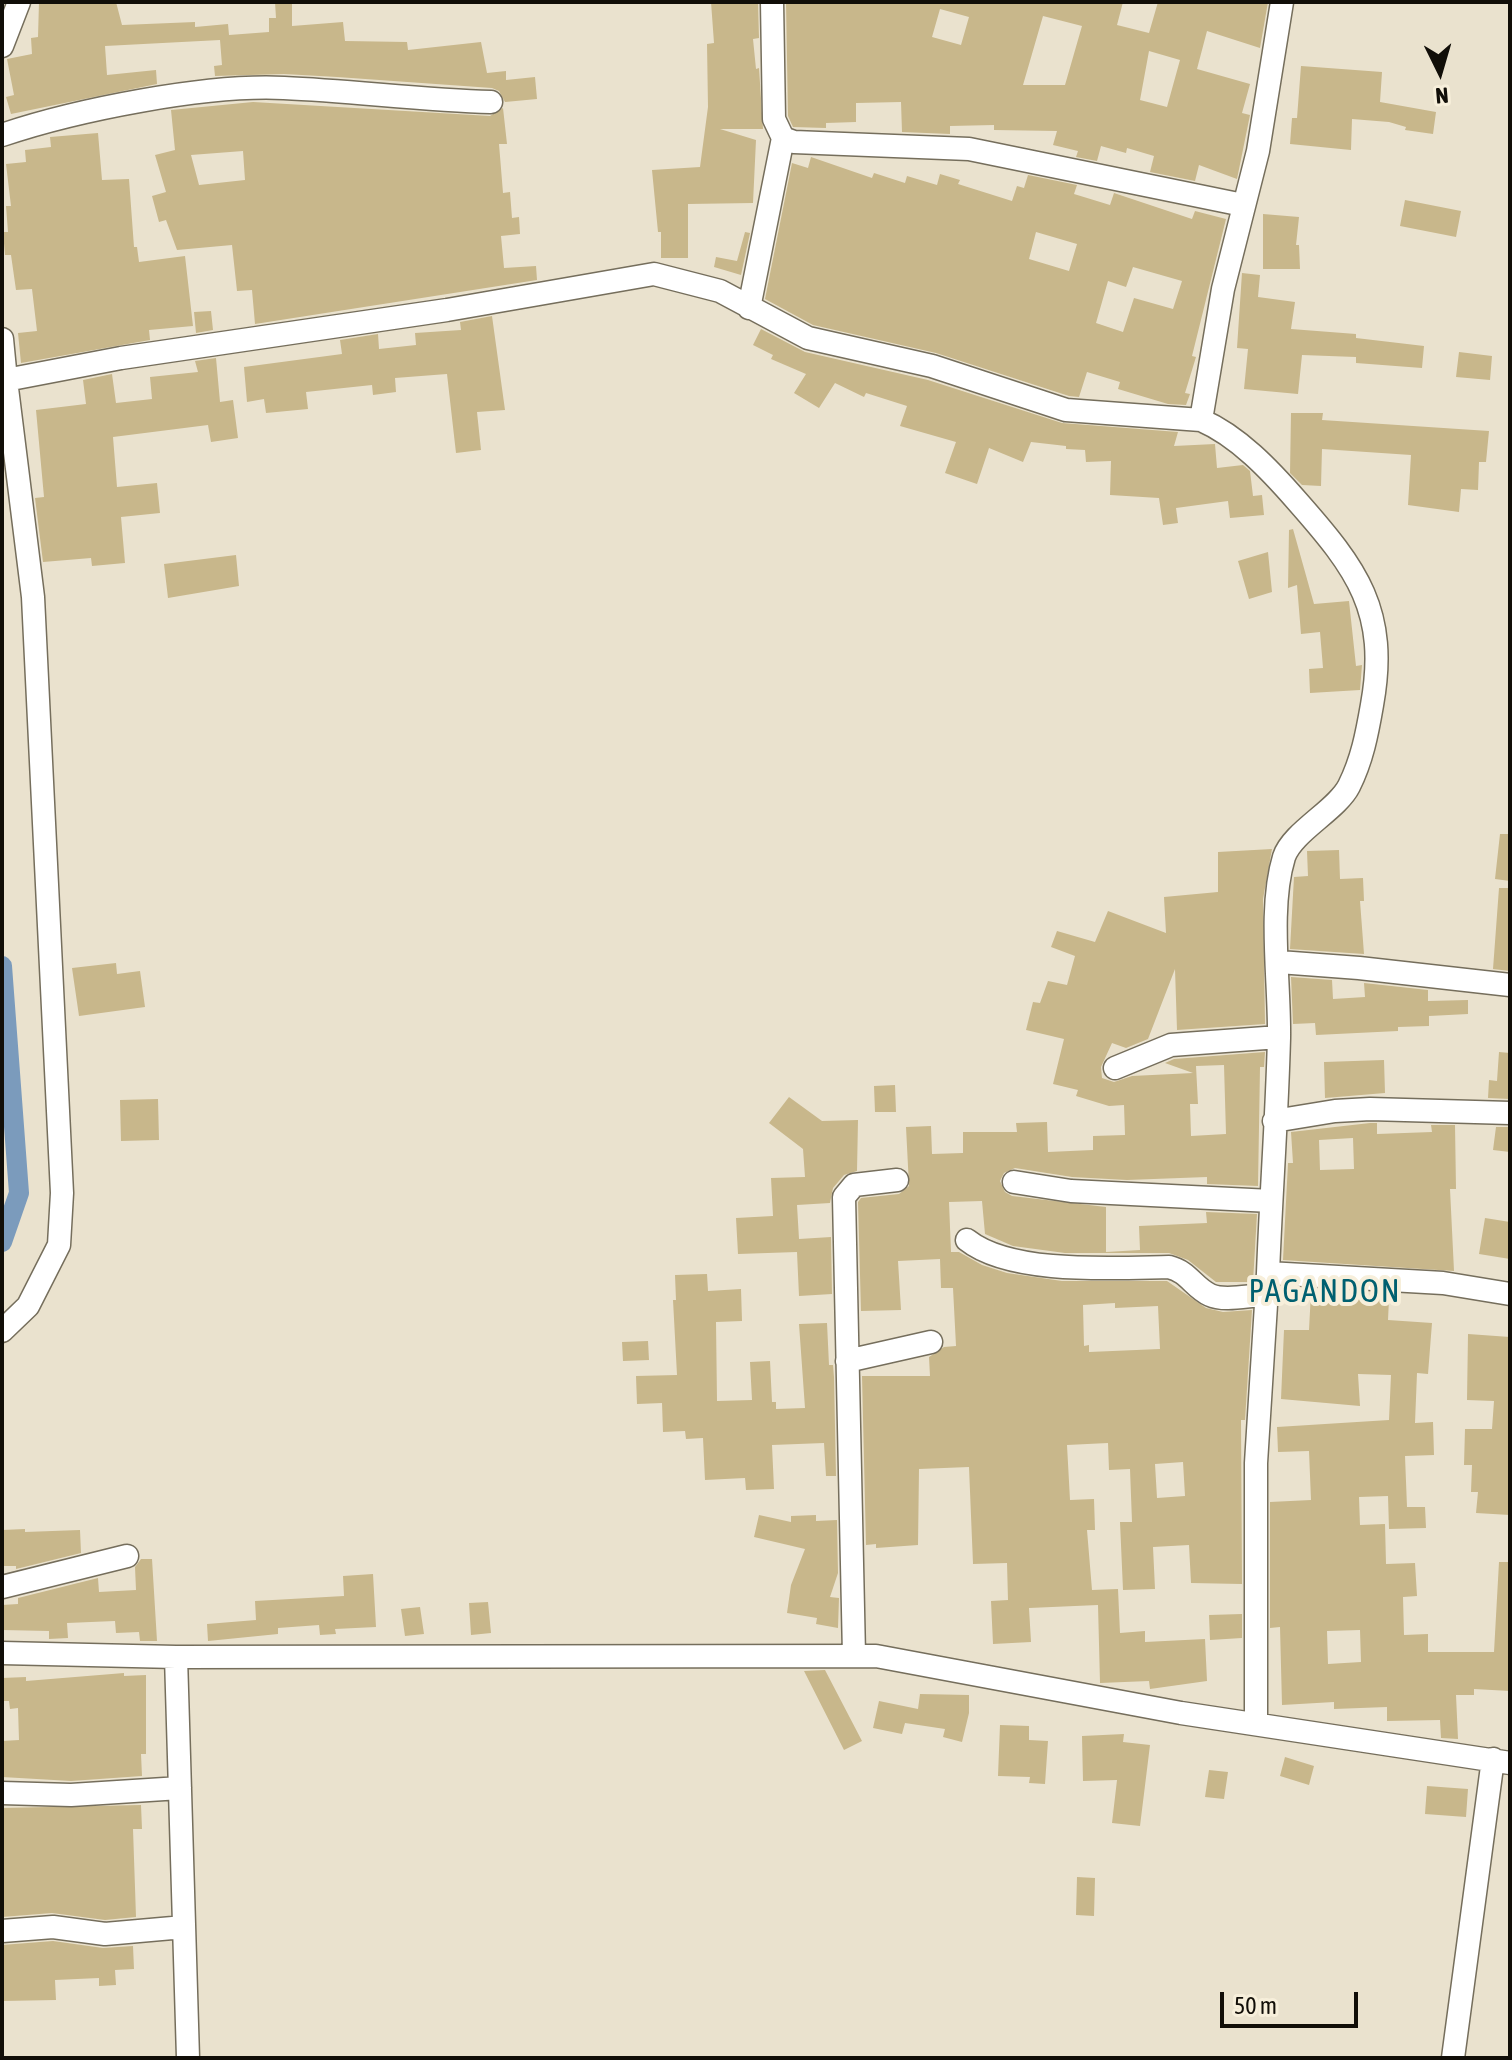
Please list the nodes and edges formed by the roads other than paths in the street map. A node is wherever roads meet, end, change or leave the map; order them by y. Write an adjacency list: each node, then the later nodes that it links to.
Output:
1 (19, 2): 4 (street)
2 (772, 2): 7 (street)
3 (1282, 2): 8 (street)
4 (2, 46)
5 (491, 102): 6 (street)
6 (2, 135)
7 (783, 138): 8 (street); 9 (street)
8 (1243, 205): 12 (street)
9 (749, 308): 11 (street); 12 (street)
10 (2, 339): 11 (street)
11 (4, 380): 25 (street)
12 (1201, 420): 13 (street)
13 (1279, 962): 14 (street); 15 (street)
14 (1495, 983)
15 (1279, 1037): 16 (street); 18 (street)
16 (1115, 1068)
17 (1510, 1113): 18 (street)
18 (1274, 1121): 21 (street)
19 (897, 1180): 27 (street)
20 (1014, 1182): 21 (street)
21 (1271, 1201): 23 (street)
22 (967, 1240): 23 (street)
23 (1267, 1284): 24 (street); 33 (street)
24 (1510, 1294)
25 (2, 1331)
26 (931, 1342): 27 (street)
27 (847, 1361): 31 (street)
28 (127, 1556): 29 (street)
29 (2, 1587)
30 (2, 1653): 32 (street)
31 (854, 1655): 32 (street); 33 (street)
32 (176, 1657): 35 (street)
33 (1256, 1723): 34 (street)
34 (1501, 1761): 40 (street)
35 (180, 1788): 36 (street); 37 (street)
36 (2, 1793)
37 (184, 1927): 38 (street); 39 (street)
38 (2, 1931)
39 (188, 2058)
40 (1453, 2058)

